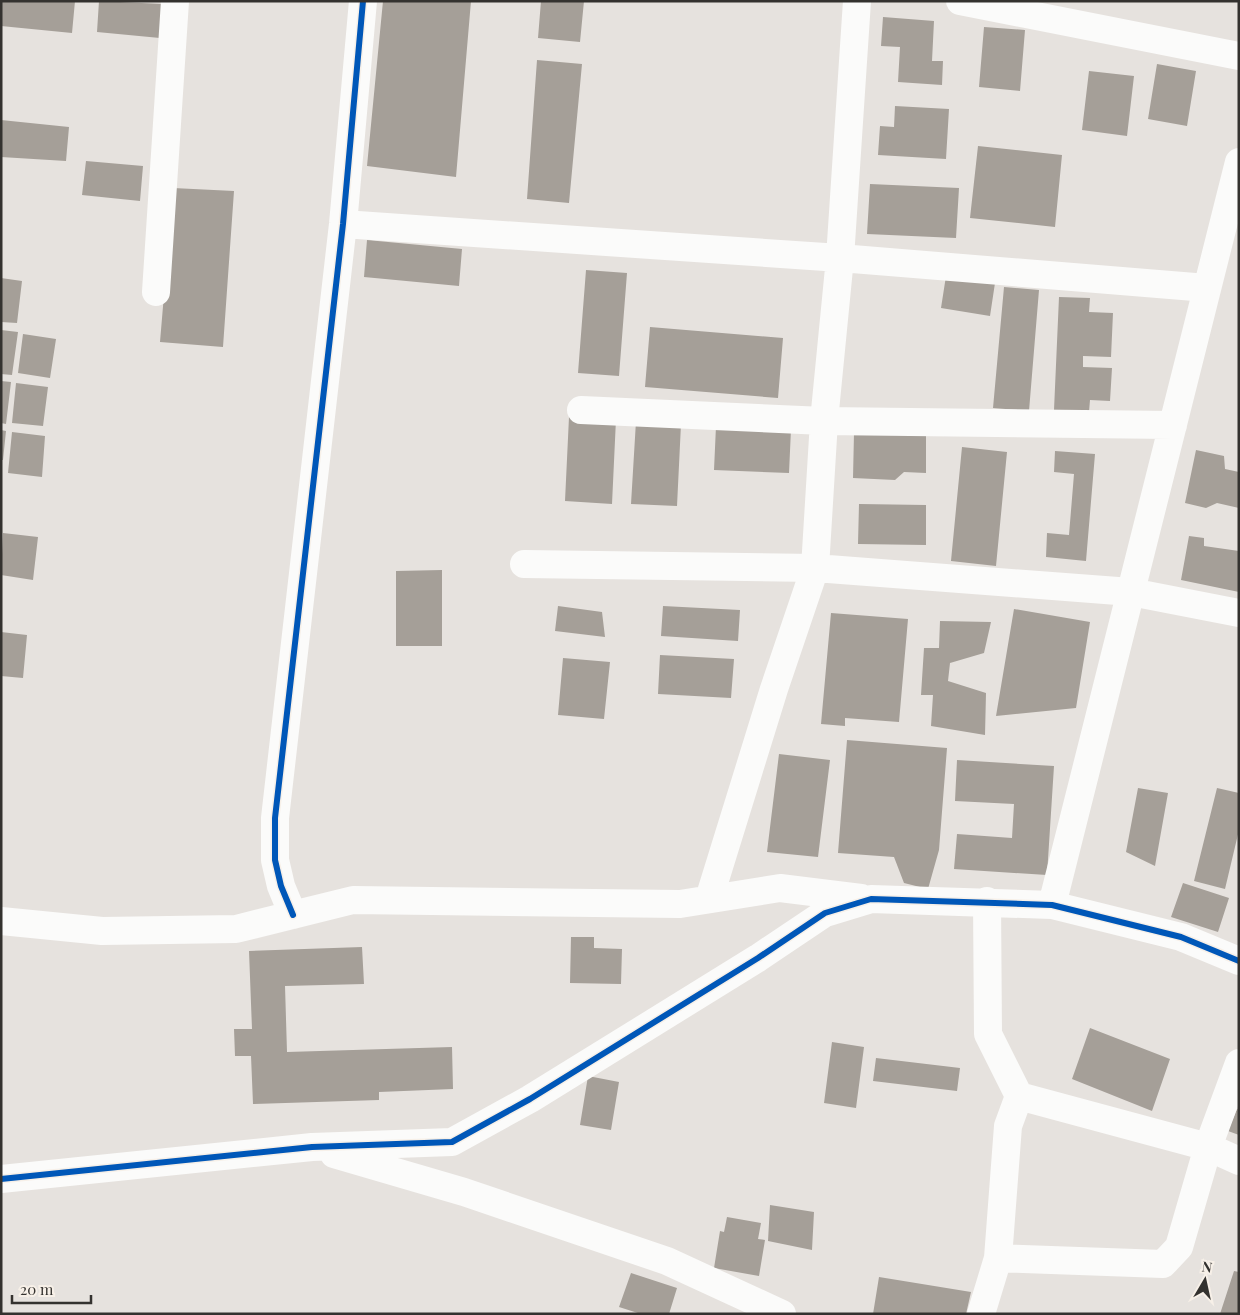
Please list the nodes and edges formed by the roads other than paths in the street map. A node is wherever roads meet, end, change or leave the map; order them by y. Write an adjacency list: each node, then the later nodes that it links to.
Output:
1 (175, 1): 10 (street)
2 (363, 1): 7 (street)
3 (857, 1): 8 (street)
4 (960, 1): 5 (street)
5 (1239, 56)
6 (1239, 162): 9 (street)
7 (344, 224): 8 (street); 22 (street)
8 (840, 258): 9 (street); 12 (street)
9 (1207, 288): 13 (street)
10 (156, 292)
11 (581, 410): 12 (street)
12 (824, 420): 13 (street); 15 (street)
13 (1173, 425): 16 (street)
14 (524, 564): 15 (street)
15 (815, 568): 16 (street); 18 (street)
16 (1131, 592): 17 (street); 21 (street)
17 (1239, 613)
18 (709, 899): 19 (street); 22 (street)
19 (871, 899): 20 (street); 27 (street)
20 (987, 901): 21 (street); 26 (street)
21 (1052, 905): 24 (street)
22 (293, 915): 23 (street)
23 (1, 921)
24 (1239, 962)
25 (1239, 1063): 28 (street)
26 (1019, 1096): 28 (street); 31 (street)
27 (312, 1147): 30 (street); 32 (street)
28 (1208, 1147): 29 (street); 31 (street)
29 (1239, 1161)
30 (1, 1179)
31 (998, 1258): 33 (street)
32 (782, 1314)
33 (981, 1314)

